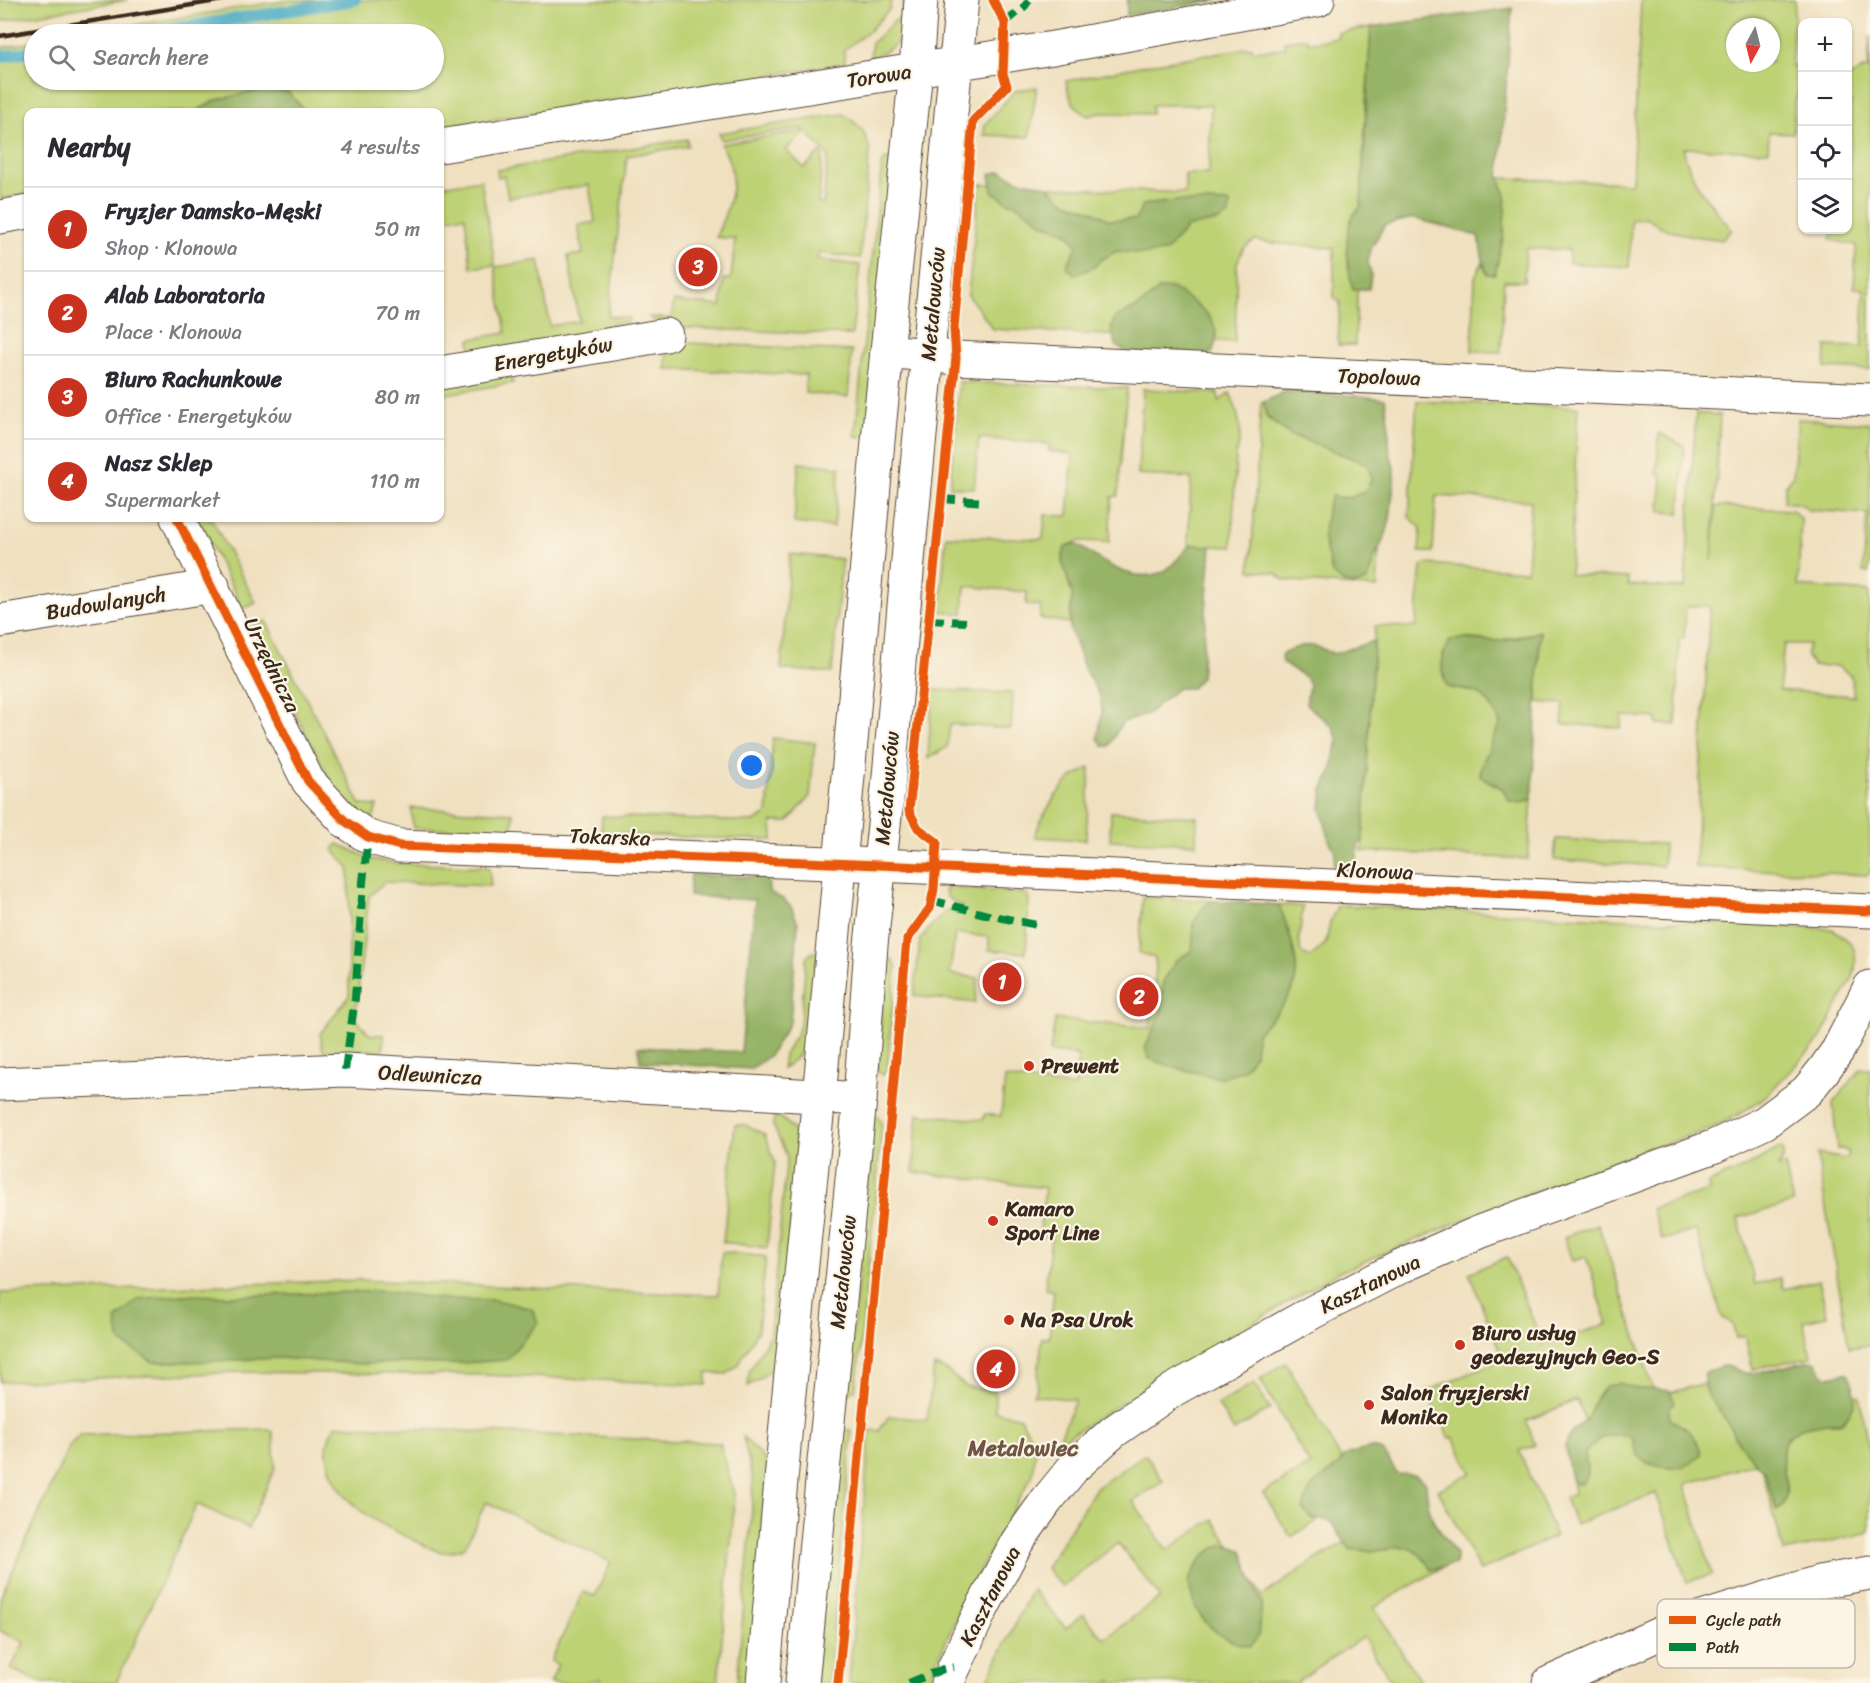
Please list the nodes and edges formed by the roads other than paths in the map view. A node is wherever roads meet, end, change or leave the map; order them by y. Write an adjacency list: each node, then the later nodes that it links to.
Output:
1 (921, 0): 5 (street, Metalowców)
2 (962, 0): 4 (street, Metalowców)
3 (1318, 0): 4 (street, Torowa)
4 (955, 64): 5 (street, Torowa); 11 (street, Metalowców)
5 (916, 70): 6 (street, Torowa); 10 (street, Metalowców)
6 (444, 145)
7 (24, 213): 8 (street)
8 (0, 217)
9 (666, 335): 12 (street, Energetyków)
10 (887, 351): 11 (street, Topolowa); 18 (street, Metalowców)
11 (928, 355): 13 (street, Topolowa); 19 (street, Metalowców)
12 (444, 372)
13 (1870, 400)
14 (179, 522): 15 (street, Urzędnicza)
15 (213, 586): 16 (street, Budowlanych); 17 (street, Urzędnicza)
16 (0, 621)
17 (345, 821): 18 (street, Tokarska)
18 (840, 864): 19 (street, Tokarska); 23 (street, Metalowców)
19 (879, 865): 20 (street, Klonowa); 24 (street, Metalowców)
20 (1870, 911)
21 (1870, 987): 30 (street, Kasztanowa)
22 (0, 1084): 23 (street, Odlewnicza)
23 (819, 1097): 24 (street, Odlewnicza); 28 (street, Metalowców)
24 (860, 1099): 29 (street, Metalowców)
25 (1870, 1573): 26 (street)
26 (1764, 1599)
27 (1657, 1635): 31 (street)
28 (763, 1683)
29 (802, 1683)
30 (947, 1683)
31 (1549, 1683)

